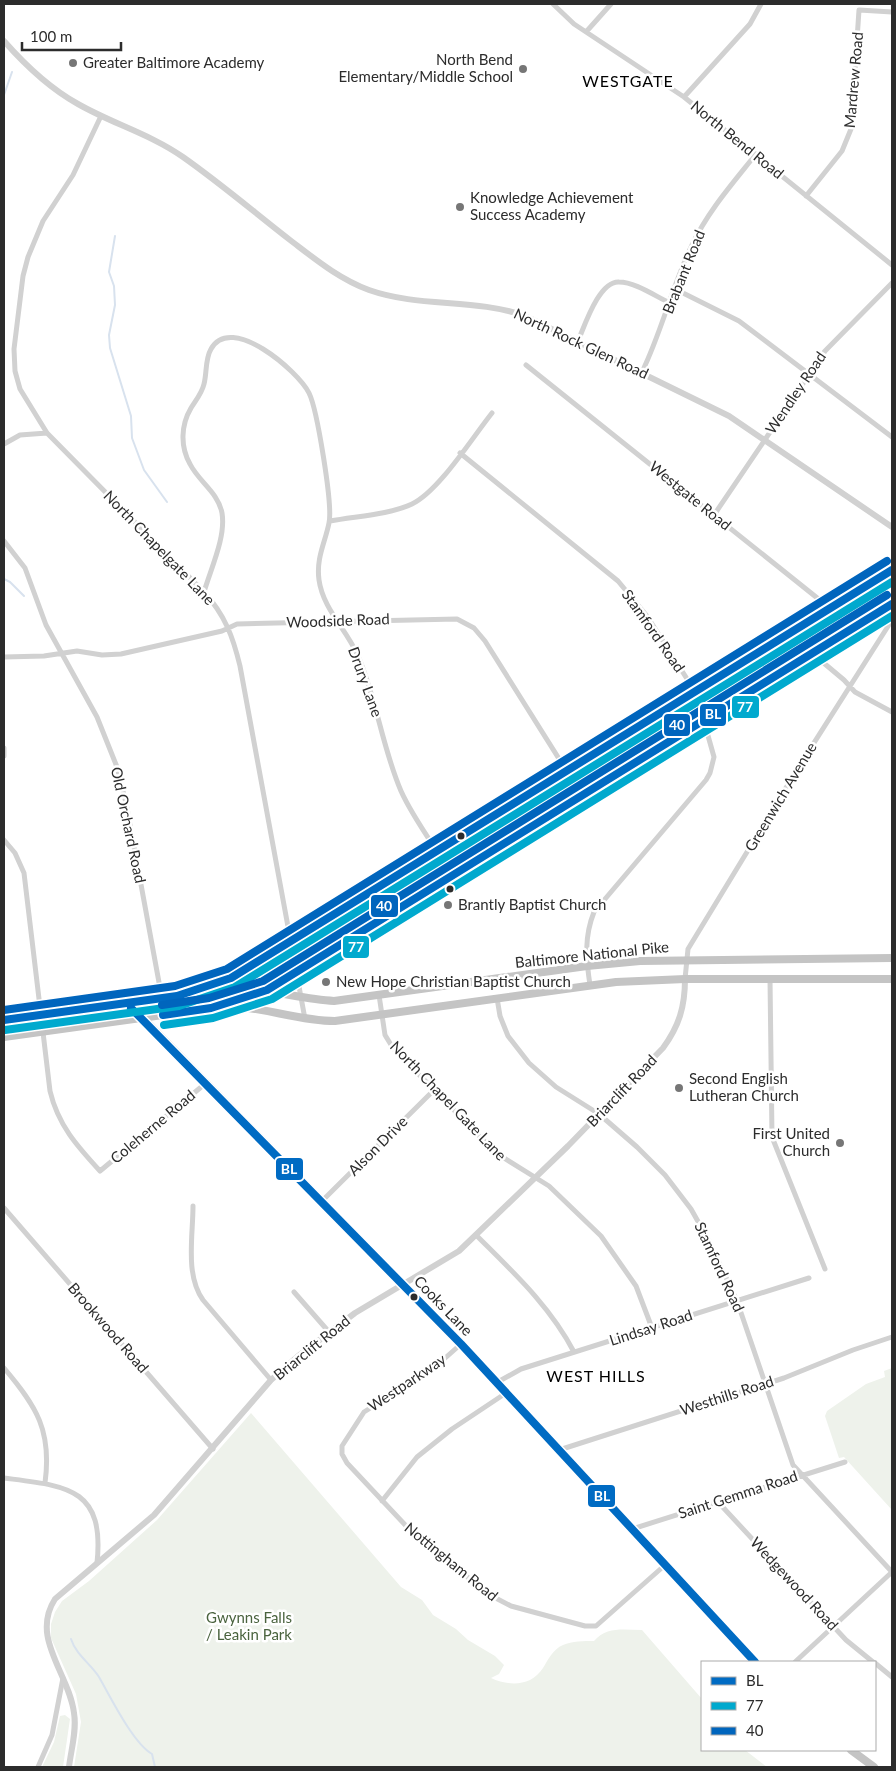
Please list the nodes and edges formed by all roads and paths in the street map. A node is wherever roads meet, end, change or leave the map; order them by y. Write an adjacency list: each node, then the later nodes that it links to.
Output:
1 (553, 4): 5 (street, North Bend Road)
2 (611, 4): 5 (street)
3 (761, 4): 7 (street)
4 (892, 12): 10 (street, Mardrew Road)
5 (586, 32): 7 (street, North Bend Road)
6 (4, 41): 8 (street, North Rock Glen Road)
7 (684, 97): 9 (street, North Bend Road)
8 (101, 116): 15 (street, North Rock Glen Road); 20 (street, North Chapelgate Lane)
9 (756, 154): 10 (street, North Bend Road); 13 (street, Brabant Road)
10 (806, 196): 11 (street, North Bend Road)
11 (892, 265)
12 (892, 283): 18 (street, Wendley Road)
13 (675, 289): 14 (street, Brabant Road); 18 (street)
14 (670, 303): 15 (street); 17 (street, Brabant Road)
15 (578, 341): 17 (street, North Rock Glen Road)
16 (526, 365): 25 (street, Westgate Road)
17 (642, 372): 22 (street, North Rock Glen Road)
18 (809, 374): 21 (street); 22 (street, Wendley Road)
19 (492, 413): 24 (street)
20 (47, 433): 23 (street); 32 (street, North Chapelgate Lane)
21 (892, 437)
22 (765, 439): 25 (street, Wendley Road); 27 (street, North Rock Glen Road)
23 (4, 444)
24 (460, 453): 26 (street); 44 (street, Stamford Road)
25 (714, 515): 34 (street, Westgate Road)
26 (330, 521): 32 (street, Drury Lane); 36 (street, Drury Lane)
27 (892, 527)
28 (4, 541): 40 (street, Old Orchard Road)
29 (892, 570): 31 (main road)
30 (892, 584): 31 (street)
31 (868, 587): 34 (main road)
32 (204, 592): 37 (street, North Chapelgate Lane)
33 (892, 604): 39 (main road)
34 (831, 609): 38 (main road); 39 (street, Westgate Road)
35 (892, 620): 43 (street, Greenwich Avenue)
36 (337, 621): 37 (street, Woodside Road); 49 (street, Woodside Road); 52 (street, Drury Lane)
37 (229, 628): 40 (street, Woodside Road); 54 (street, North Chapelgate Lane)
38 (797, 630): 41 (street); 44 (main road)
39 (847, 634): 41 (main road)
40 (61, 653): 42 (street, Woodside Road); 66 (street, Old Orchard Road)
41 (813, 654): 43 (street); 46 (main road)
42 (4, 657)
43 (850, 686): 45 (street); 56 (street, Greenwich Avenue)
44 (696, 693): 46 (street, Stamford Road); 49 (main road)
45 (892, 712)
46 (704, 722): 50 (main road); 57 (street, Stamford Road)
47 (4, 748): 48 (street)
48 (4, 756)
49 (567, 772): 50 (street, Woodside Road); 52 (main road)
50 (583, 797): 53 (main road)
51 (4, 840): 73 (street)
52 (439, 852): 53 (street, Drury Lane); 54 (main road)
53 (453, 876): 58 (main road)
54 (291, 942): 58 (street, North Chapelgate Lane); 65 (main road)
55 (892, 958): 56 (main road, Baltimore National Pike)
56 (686, 959): 57 (main road, Baltimore National Pike); 59 (street, Greenwich Avenue)
57 (587, 966): 62 (street, Stamford Road); 64 (main road, Baltimore National Pike)
58 (297, 973): 63 (main road); 67 (street, North Chapelgate Lane)
59 (685, 979): 60 (main road, Baltimore National Pike); 62 (main road, Baltimore National Pike); 81 (street, Briarclift Road)
60 (770, 979): 61 (main road, Baltimore National Pike); 87 (street)
61 (892, 979)
62 (590, 985): 68 (main road, Baltimore National Pike)
63 (267, 990): 65 (main road, Baltimore National Pike); 67 (main road, Baltimore National Pike); 70 (main road)
64 (379, 995): 67 (main road, Baltimore National Pike); 72 (street, North Chapel Gate Lane)
65 (177, 996): 66 (main road, Baltimore National Pike)
66 (162, 998): 69 (main road, Baltimore National Pike); 71 (street, Old Orchard Road)
67 (301, 998): 75 (street, North Chapelgate Lane)
68 (498, 998): 72 (main road, Baltimore National Pike); 81 (street, Stamford Road)
69 (120, 1004): 73 (main road, Baltimore National Pike); 74 (main road, Cooks Lane)
70 (211, 1008): 71 (main road, Baltimore National Pike); 75 (main road, Baltimore National Pike)
71 (165, 1014): 74 (main road, Baltimore National Pike)
72 (382, 1014): 75 (main road, Baltimore National Pike); 80 (street, North Chapel Gate Lane)
73 (42, 1015): 76 (main road, Baltimore National Pike); 77 (street)
74 (143, 1018): 77 (main road, Baltimore National Pike); 79 (main road, Cooks Lane)
75 (305, 1019)
76 (4, 1020)
77 (43, 1032): 78 (main road, Baltimore National Pike); 79 (street, Coleherne Road)
78 (4, 1037)
79 (206, 1083): 83 (main road, Cooks Lane)
80 (434, 1090): 82 (street, North Chapel Gate Lane); 83 (street, Alson Drive)
81 (599, 1114): 82 (street, Briarclift Road); 91 (street, Stamford Road)
82 (536, 1177): 86 (street, Briarclift Road); 92 (street, North Chapel Gate Lane)
83 (322, 1202): 89 (main road, Cooks Lane)
84 (193, 1206): 98 (street)
85 (4, 1208): 102 (street, Brookwood Road)
86 (477, 1236): 89 (street, Briarclift Road); 96 (street)
87 (825, 1269)
88 (809, 1278): 91 (street, Lindsay Road)
89 (405, 1285): 93 (street, Briarclift Road); 95 (main road, Cooks Lane)
90 (294, 1292): 93 (street)
91 (737, 1301): 92 (street, Lindsay Road); 100 (street, Stamford Road)
92 (652, 1328): 96 (street, Lindsay Road)
93 (329, 1332): 98 (street, Briarclift Road)
94 (892, 1336): 100 (street, Westhills Road)
95 (461, 1344): 99 (main road, Cooks Lane); 104 (street, Westparkway)
96 (574, 1352): 99 (street, Lindsay Road)
97 (4, 1368): 108 (street)
98 (271, 1380): 102 (street, Briarclift Road)
99 (496, 1383): 101 (main road, Cooks Lane)
100 (766, 1384): 103 (street, Westhills Road); 106 (street, Stamford Road)
101 (506, 1393): 103 (main road, Cooks Lane); 109 (street)
102 (213, 1449): 112 (street, Briarclift Road)
103 (559, 1450): 111 (main road, Cooks Lane)
104 (341, 1451): 109 (street, Nottingham Road)
105 (845, 1462): 106 (street, Saint Gemma Road)
106 (802, 1475): 110 (street, Saint Gemma Road); 114 (street, Stamford Road)
107 (4, 1478): 108 (street)
108 (45, 1483): 112 (street)
109 (382, 1501): 113 (street, Nottingham Road)
110 (718, 1502): 111 (street, Saint Gemma Road); 115 (street, Wedgewood Road)
111 (632, 1529): 113 (main road, Cooks Lane)
112 (97, 1564): 121 (street, Briarclift Road)
113 (665, 1564): 116 (main road, Cooks Lane)
114 (892, 1572): 115 (street)
115 (833, 1627): 117 (street); 118 (street, Wedgewood Road)
116 (754, 1661)
117 (796, 1661)
118 (871, 1661)
119 (876, 1664): 120 (street, Wedgewood Road)
120 (892, 1676)
121 (63, 1678): 123 (street); 124 (street, Briarclift Road)
122 (852, 1751): 125 (main road)
123 (38, 1767)
124 (69, 1767)
125 (874, 1767)

